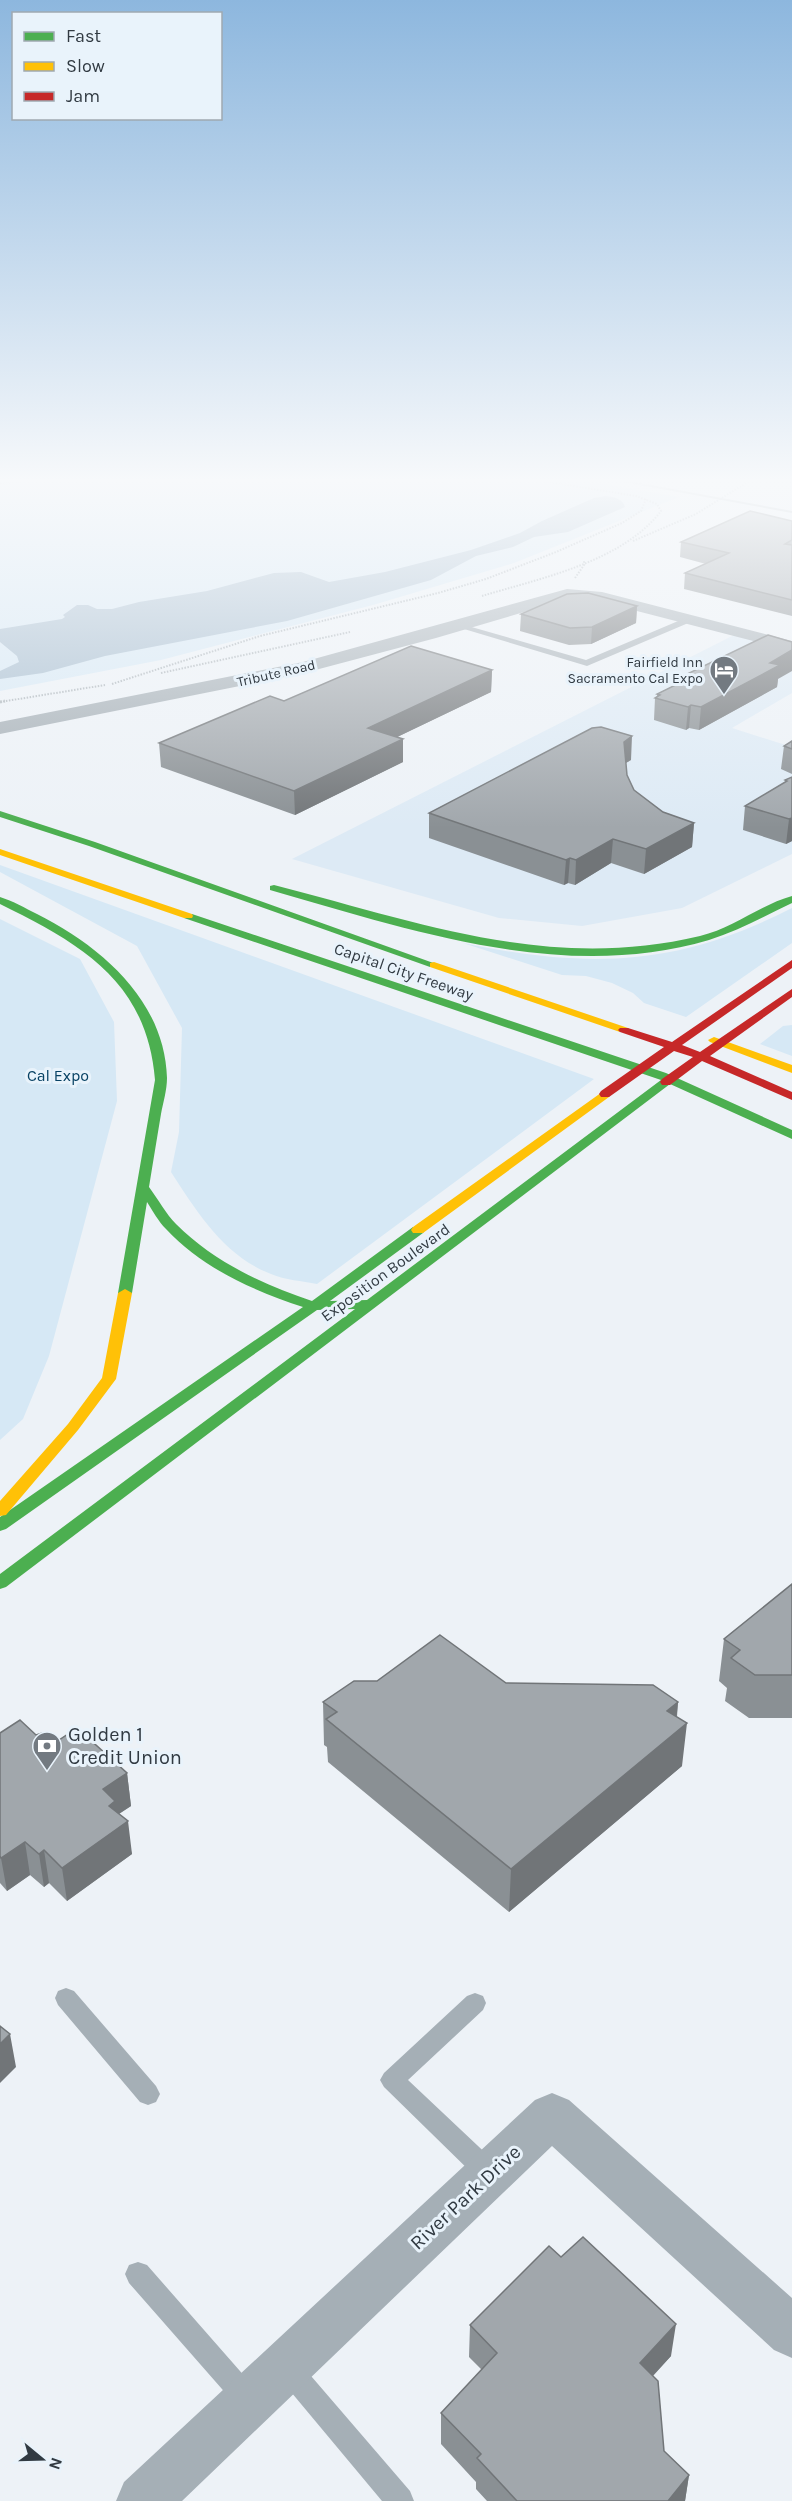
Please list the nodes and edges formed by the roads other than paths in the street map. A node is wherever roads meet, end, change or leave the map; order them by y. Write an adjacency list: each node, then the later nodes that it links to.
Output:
1 (569, 595): 4 (street, Tribute Road)
2 (581, 595): 3 (street, Tribute Road)
3 (690, 620): 4 (lane); 5 (street, Tribute Road)
4 (458, 626): 6 (street, Tribute Road)
5 (792, 646)
6 (0, 728)
7 (0, 814): 8 (main road, Capital City Freeway)
8 (30, 824): 9 (main road, Capital City Freeway); 11 (main road)
9 (92, 844): 15 (main road); 21 (main road, Capital City Freeway)
10 (0, 852): 20 (main road, Capital City Freeway)
11 (214, 872)
12 (260, 885): 13 (main road)
13 (792, 899)
14 (0, 900): 24 (main road)
15 (398, 937)
16 (792, 963): 26 (main road, Exposition Boulevard)
17 (792, 992): 25 (main road, Exposition Boulevard)
18 (681, 1028): 19 (main road)
19 (792, 1069)
20 (684, 1085): 22 (main road, Capital City Freeway); 23 (main road)
21 (792, 1096)
22 (792, 1135)
23 (792, 1148)
24 (144, 1188): 26 (main road); 27 (main road)
25 (368, 1304): 26 (main road); 29 (main road, Exposition Boulevard)
26 (314, 1306): 28 (main road, Exposition Boulevard)
27 (0, 1510)
28 (0, 1525)
29 (0, 1583)
30 (66, 1998): 32 (lane)
31 (475, 2003): 33 (lane)
32 (148, 2094)
33 (490, 2175): 35 (street, River Park Drive); 36 (street, River Park Drive)
34 (138, 2274): 37 (lane)
35 (792, 2332)
36 (286, 2366): 37 (street, River Park Drive); 39 (lane)
37 (250, 2401): 38 (street, River Park Drive)
38 (166, 2490)
39 (400, 2501)

